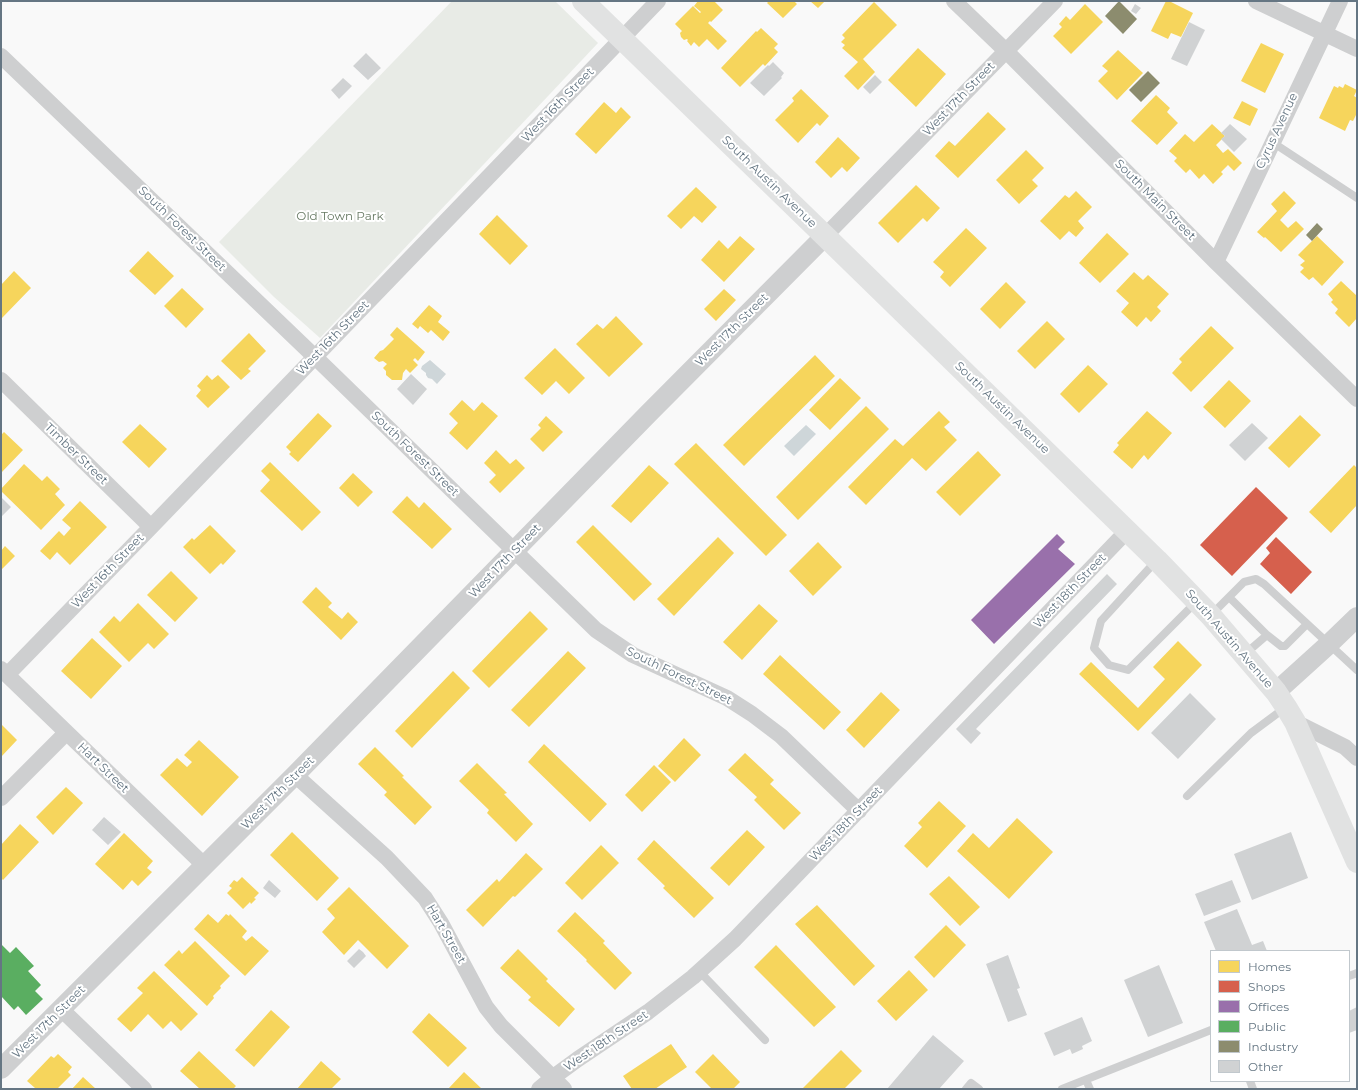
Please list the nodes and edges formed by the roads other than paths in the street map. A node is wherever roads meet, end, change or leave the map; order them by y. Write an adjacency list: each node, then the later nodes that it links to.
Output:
1 (583, 1): 8 (main road, South Austin Avenue)
2 (658, 1): 8 (street, West 16th Street)
3 (954, 1): 10 (street, South Main Street)
4 (1055, 1): 10 (street, West 17th Street)
5 (1256, 1): 7 (street)
6 (1340, 1): 7 (street, Cyrus Avenue)
7 (1323, 33): 9 (street); 12 (street, Cyrus Avenue)
8 (621, 39): 14 (main road, South Austin Avenue); 16 (street, West 16th Street)
9 (1357, 49)
10 (1006, 51): 14 (street, West 17th Street); 15 (street, South Main Street)
11 (1, 56): 16 (street, South Forest Street)
12 (1272, 142): 13 (lane); 15 (street, Cyrus Avenue)
13 (1357, 198)
14 (825, 236): 20 (main road, South Austin Avenue); 21 (street, West 17th Street)
15 (1216, 262): 18 (street, South Main Street)
16 (315, 357): 19 (street, West 16th Street); 21 (street, South Forest Street)
17 (1, 380): 19 (street, Timber Street)
18 (1357, 398)
19 (151, 527): 31 (street, West 16th Street)
20 (1127, 531): 22 (main road, South Austin Avenue); 38 (street, West 18th Street)
21 (515, 551): 35 (street, West 17th Street); 38 (street, South Forest Street)
22 (1157, 560): 24 (main road, South Austin Avenue); 24 (lane)
23 (1229, 597): 24 (lane); 26 (lane); 27 (lane)
24 (1204, 608): 29 (main road, South Austin Avenue)
25 (1357, 617): 28 (street)
26 (1307, 624): 27 (lane); 28 (lane)
27 (1267, 635): 29 (lane)
28 (1329, 644): 30 (lane); 32 (street)
29 (1244, 654): 32 (main road, South Austin Avenue)
30 (1357, 670)
31 (4, 672): 33 (street, Hart Street)
32 (1285, 707): 34 (street); 36 (lane); 39 (main road, South Austin Avenue)
33 (66, 733): 37 (street); 40 (street, Hart Street)
34 (1357, 758)
35 (295, 775): 40 (street, West 17th Street); 46 (street, Hart Street)
36 (1187, 796)
37 (1, 798)
38 (859, 810): 41 (street, West 18th Street)
39 (1357, 862)
40 (205, 866): 42 (street, West 17th Street)
41 (699, 971): 44 (lane); 46 (street, West 18th Street)
42 (61, 1009): 45 (street, West 17th Street); 48 (street)
43 (1210, 1030): 47 (lane)
44 (766, 1040)
45 (1, 1069)
46 (552, 1078): 49 (street, West 18th Street); 50 (street, Hart Street)
47 (1086, 1080): 53 (lane); 54 (lane)
48 (144, 1089)
49 (539, 1089)
50 (564, 1089)
51 (966, 1089): 52 (lane)
52 (979, 1089)
53 (1062, 1089)
54 (1090, 1089)

